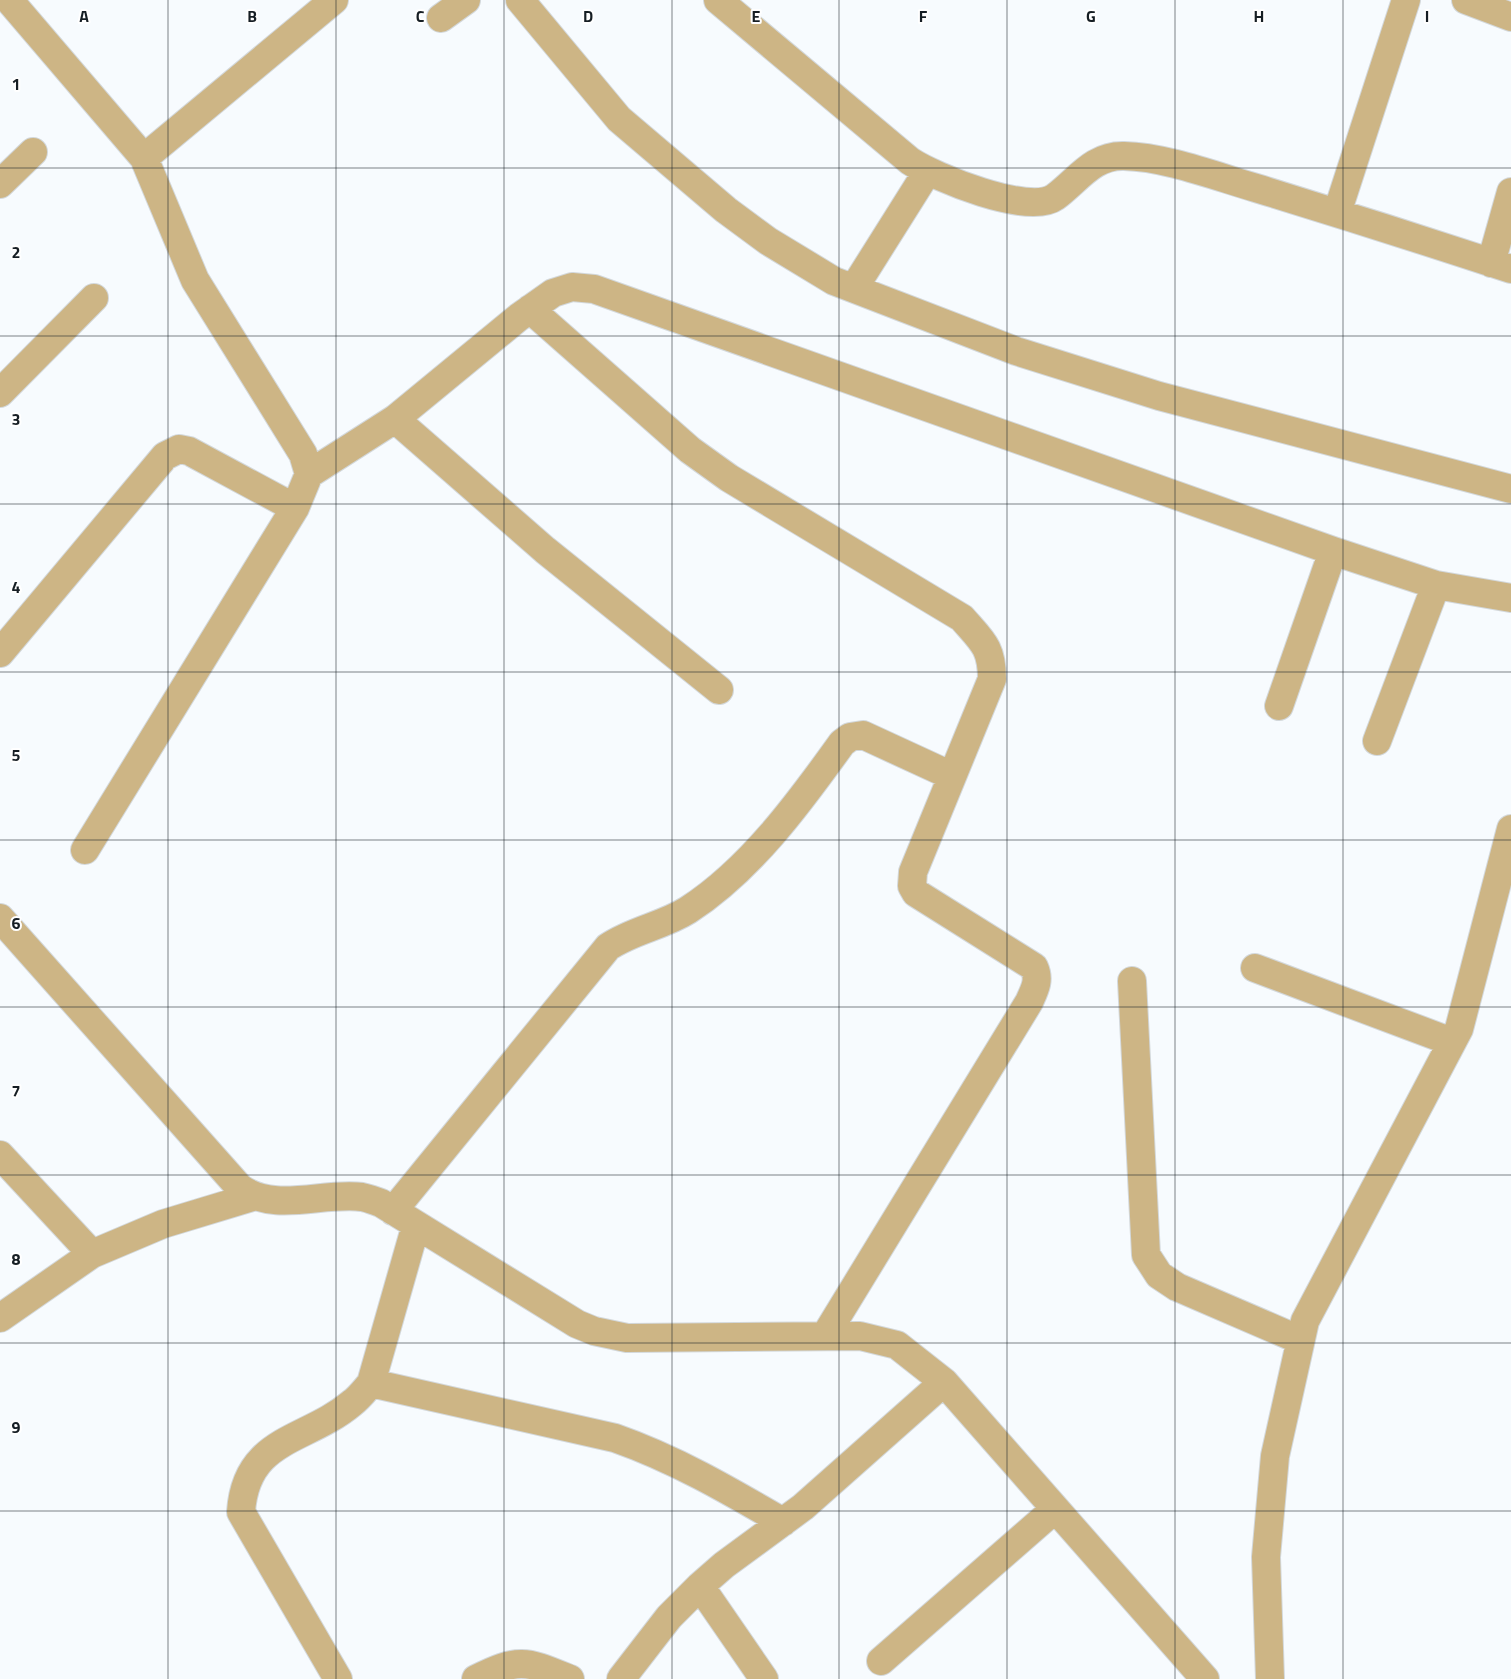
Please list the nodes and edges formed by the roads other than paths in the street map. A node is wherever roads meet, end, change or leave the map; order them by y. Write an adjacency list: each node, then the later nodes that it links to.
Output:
1 (334, 0): 11 (street)
2 (466, 0): 9 (street)
3 (520, 0): 17 (street)
4 (718, 0): 12 (street)
5 (1406, 0): 15 (street)
6 (1466, 0): 8 (street)
7 (20, 4): 11 (street)
8 (1511, 17)
9 (441, 18)
10 (33, 152): 13 (street)
11 (144, 158): 22 (street)
12 (927, 172): 15 (street); 17 (street)
13 (0, 184)
14 (1511, 192): 16 (street)
15 (1337, 213): 16 (street)
16 (1501, 266)
17 (854, 288): 23 (street)
18 (94, 298): 20 (street)
19 (530, 309): 21 (street); 25 (street); 32 (street)
20 (0, 394)
21 (395, 419): 22 (street); 29 (street)
22 (309, 474): 24 (street)
23 (1511, 489)
24 (295, 508): 28 (street); 34 (street)
25 (1332, 551): 26 (street); 30 (street)
26 (1436, 585): 27 (street); 31 (street)
27 (1511, 598)
28 (0, 653)
29 (719, 690)
30 (1279, 706)
31 (1377, 741)
32 (952, 776): 41 (street); 45 (street)
33 (1511, 829): 38 (street)
34 (85, 850)
35 (0, 918): 40 (street)
36 (1255, 968): 38 (street)
37 (1132, 981): 46 (street)
38 (1452, 1042): 46 (street)
39 (0, 1156): 43 (street)
40 (252, 1197): 41 (street); 43 (street)
41 (393, 1211): 42 (street)
42 (416, 1225): 45 (street); 48 (street)
43 (92, 1254): 44 (street)
44 (0, 1318)
45 (825, 1336): 47 (street)
46 (1300, 1340): 59 (street)
47 (944, 1382): 49 (street); 50 (street)
48 (371, 1383): 50 (street); 53 (street)
49 (1055, 1509): 52 (street); 58 (street)
50 (783, 1522): 51 (street)
51 (700, 1586): 56 (street); 57 (street)
52 (881, 1661)
53 (338, 1679)
54 (476, 1679): 55 (street)
55 (570, 1679)
56 (621, 1679)
57 (764, 1679)
58 (1205, 1679)
59 (1270, 1679)

